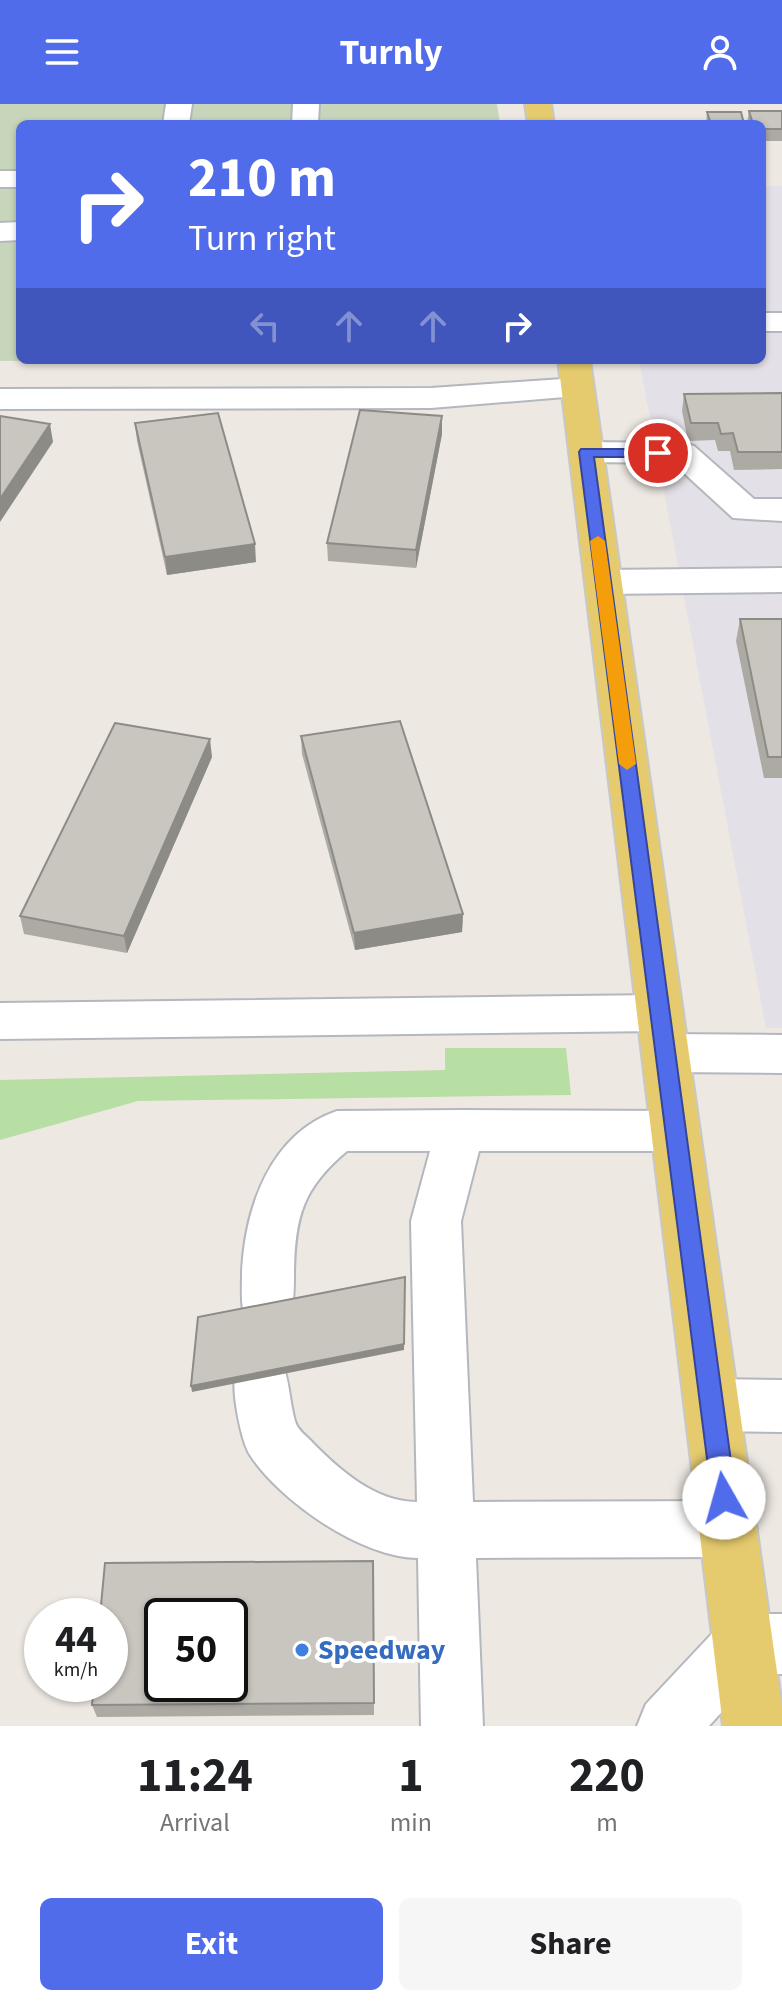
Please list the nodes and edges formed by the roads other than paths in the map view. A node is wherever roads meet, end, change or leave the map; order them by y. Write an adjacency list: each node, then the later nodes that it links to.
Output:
1 (576, 374): 2 (lane); 3 (main road)
2 (0, 399)
3 (586, 452): 4 (lane); 6 (main road)
4 (782, 510)
5 (782, 580): 6 (lane)
6 (603, 582): 8 (main road)
7 (0, 1021): 8 (lane)
8 (663, 1033): 9 (lane); 11 (main road)
9 (782, 1054)
10 (460, 1130): 11 (lane); 12 (lane); 17 (lane)
11 (676, 1131): 14 (main road)
12 (267, 1310)
13 (262, 1378): 17 (lane)
14 (712, 1405): 15 (lane); 16 (main road)
15 (782, 1406)
16 (728, 1529): 17 (lane); 18 (main road)
17 (448, 1530): 19 (lane)
18 (762, 1644): 20 (lane); 21 (main road)
19 (452, 1726)
20 (668, 1726)
21 (754, 1726)

